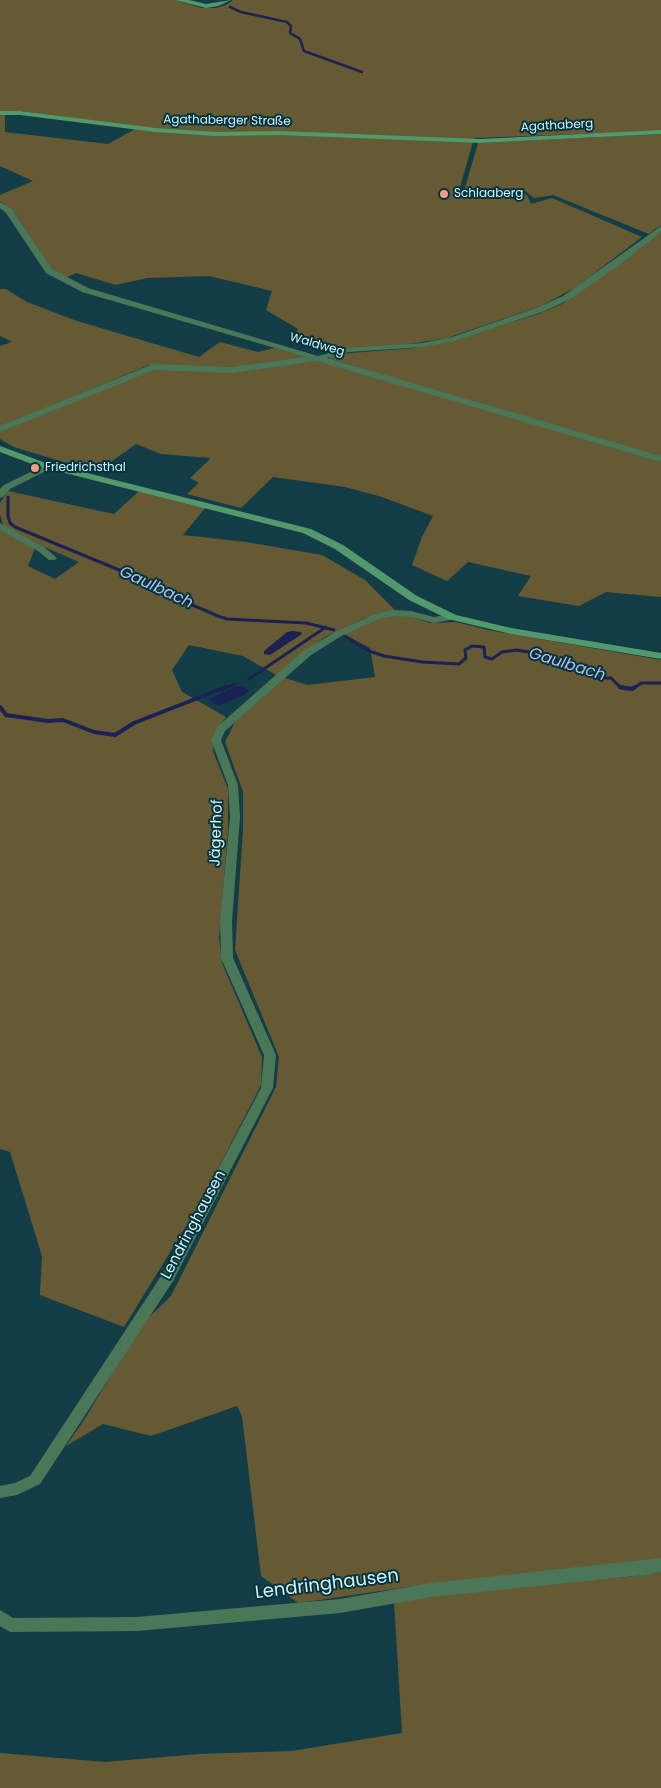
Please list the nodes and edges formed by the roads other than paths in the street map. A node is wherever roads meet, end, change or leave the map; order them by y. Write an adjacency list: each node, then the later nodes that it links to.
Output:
1 (179, 0): 2 (street)
2 (227, 0)
3 (0, 113): 5 (street, Agathaberger Straße)
4 (661, 132): 5 (street, Agathaberg)
5 (454, 140)
6 (0, 204): 8 (street, Waldweg)
7 (661, 228): 8 (street)
8 (320, 358): 9 (street); 11 (street, Waldweg)
9 (0, 430)
10 (0, 450): 12 (street)
11 (661, 459)
12 (49, 466): 13 (street); 16 (street)
13 (0, 495)
14 (0, 526): 15 (street)
15 (52, 558)
16 (452, 617): 17 (street); 18 (street, Jägerhof)
17 (661, 656)
18 (270, 1055): 19 (street, Lendringhausen)
19 (0, 1492)
20 (661, 1565): 21 (street, Lendringhausen)
21 (0, 1617)

